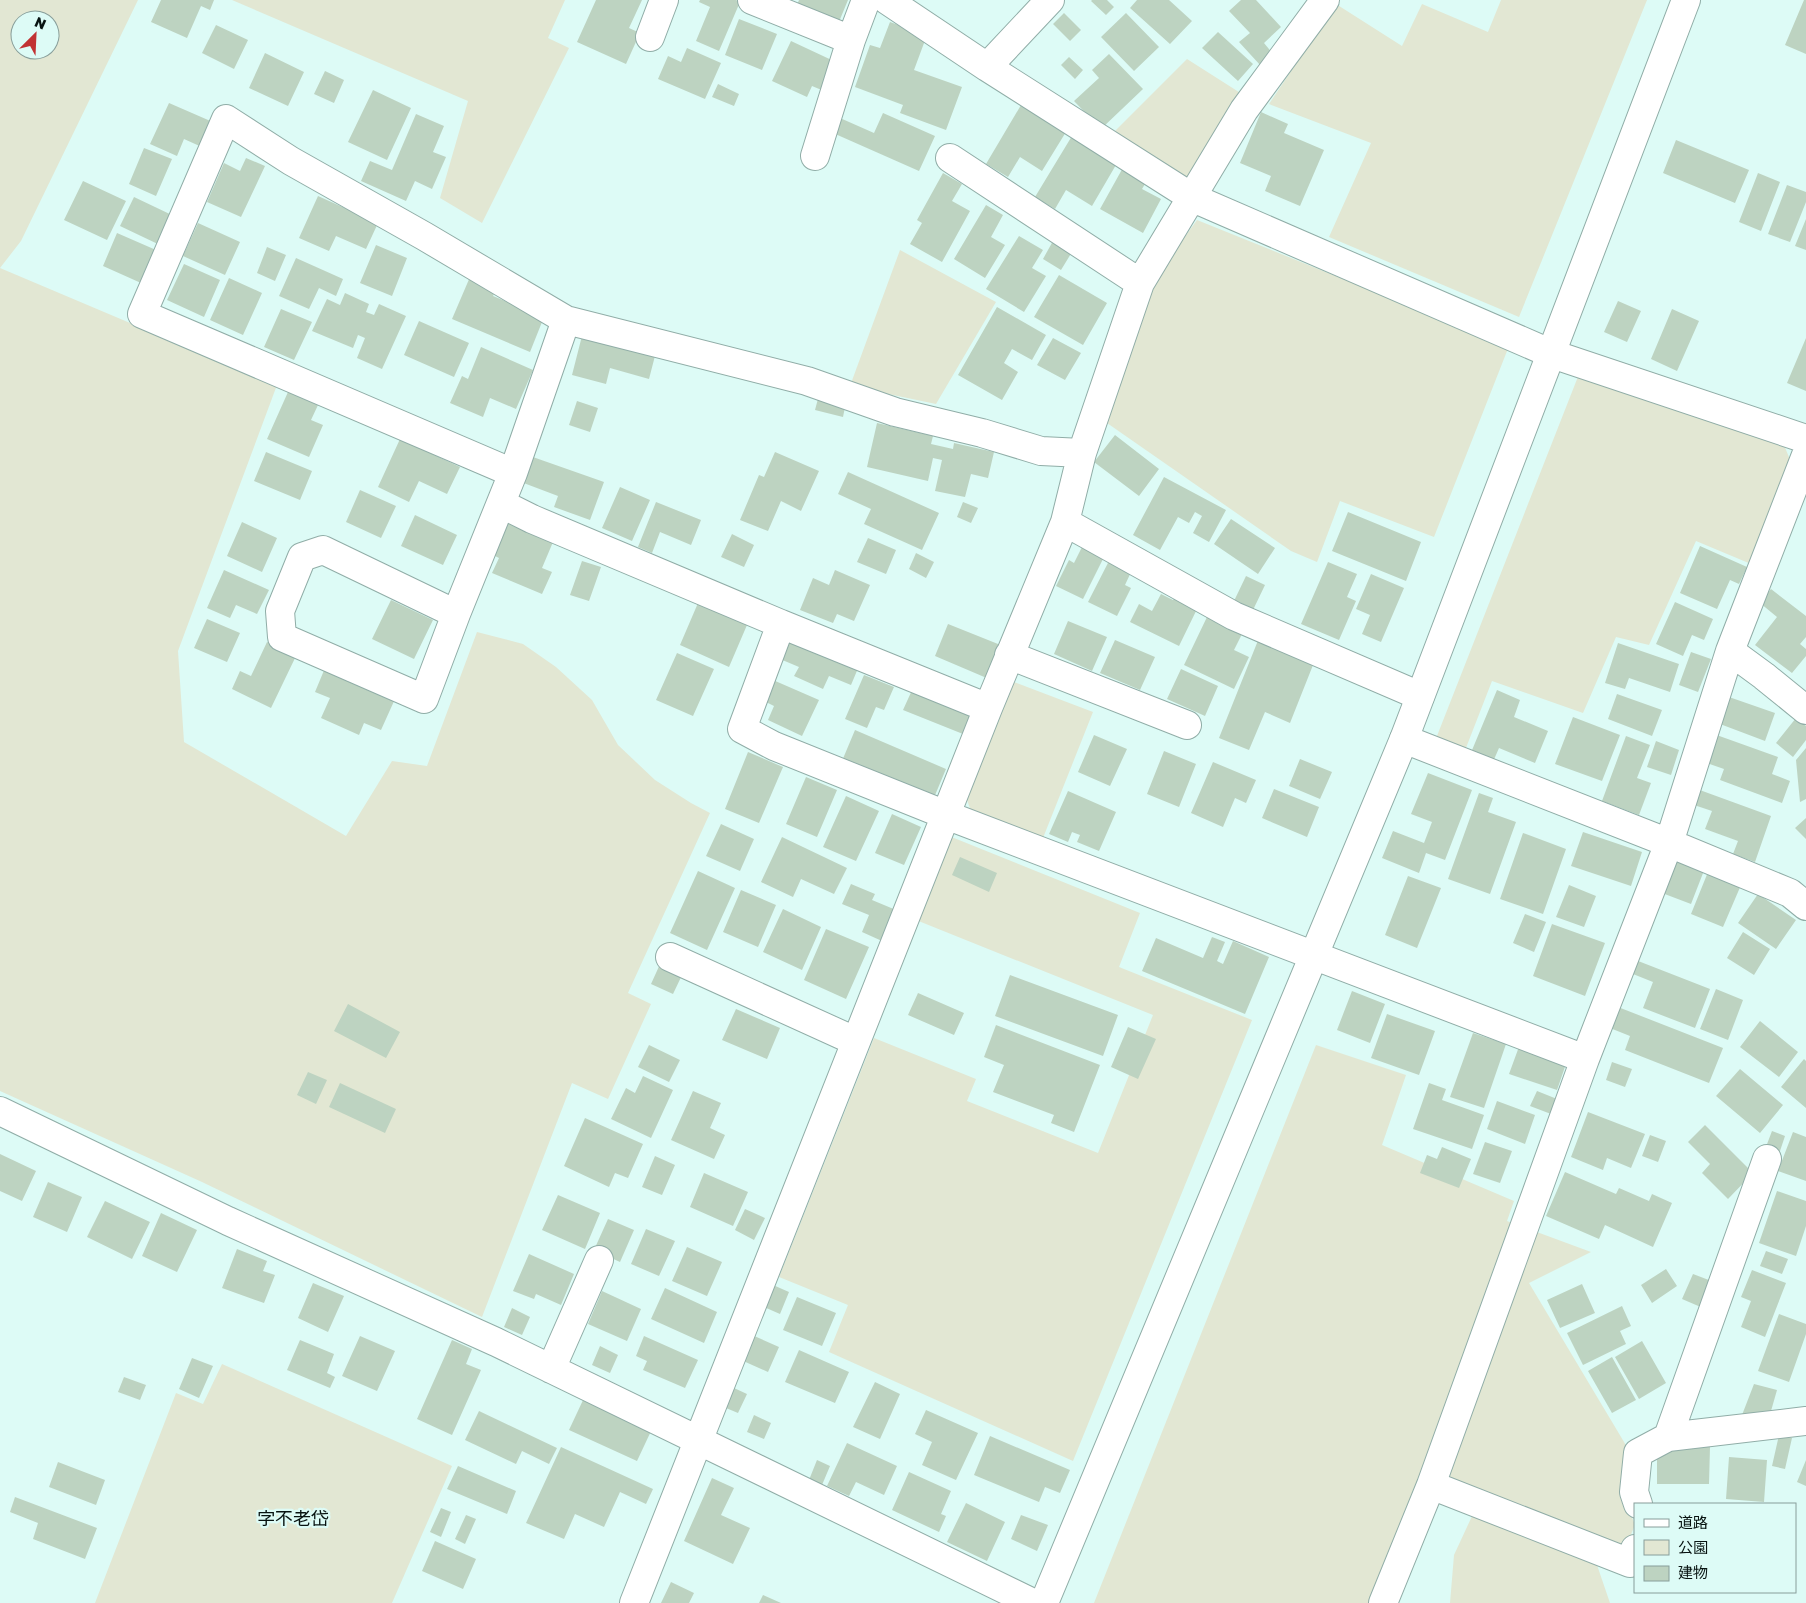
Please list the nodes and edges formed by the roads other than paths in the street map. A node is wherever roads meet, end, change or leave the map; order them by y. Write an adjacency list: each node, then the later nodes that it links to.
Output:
1 (664, 0): 8 (street)
2 (752, 0): 9 (street)
3 (866, 0): 9 (street)
4 (887, 0): 10 (street)
5 (1050, 0): 10 (street)
6 (1325, 0): 13 (street)
7 (1686, 0): 16 (street)
8 (650, 37)
9 (851, 40): 11 (street)
10 (987, 68): 13 (street)
11 (815, 156)
12 (950, 158): 14 (street)
13 (1193, 198): 14 (street); 16 (street)
14 (1140, 283): 18 (street)
15 (566, 320): 18 (street); 20 (street); 20 (street)
16 (1552, 354): 17 (street); 27 (street)
17 (1806, 439)
18 (1082, 453): 22 (street)
19 (1806, 455): 25 (street)
20 (513, 473): 21 (street)
21 (502, 504): 23 (street); 24 (street)
22 (1065, 522): 26 (street); 27 (street)
23 (456, 614): 23 (street)
24 (781, 624): 28 (street); 32 (street)
25 (1730, 651): 29 (street); 33 (street)
26 (1009, 656): 28 (street); 30 (street)
27 (1420, 696): 31 (street)
28 (988, 708): 32 (street)
29 (1806, 710)
30 (1188, 725)
31 (1404, 739): 33 (street); 35 (street)
32 (946, 815): 35 (street); 37 (street)
33 (1669, 843): 34 (street); 38 (street)
34 (1806, 906)
35 (1314, 956): 38 (street); 51 (street)
36 (670, 957): 37 (street)
37 (856, 1041): 45 (street)
38 (1585, 1059): 46 (street)
39 (0, 1111): 42 (street)
40 (1767, 1159): 44 (street)
41 (599, 1260): 42 (street)
42 (551, 1369): 45 (street)
43 (1806, 1421): 44 (street)
44 (1668, 1437): 47 (street)
45 (698, 1441): 49 (street); 50 (street)
46 (1431, 1485): 48 (street); 52 (street)
47 (1638, 1503)
48 (1634, 1552)
49 (634, 1603)
50 (1033, 1603)
51 (1044, 1603)
52 (1383, 1603)

